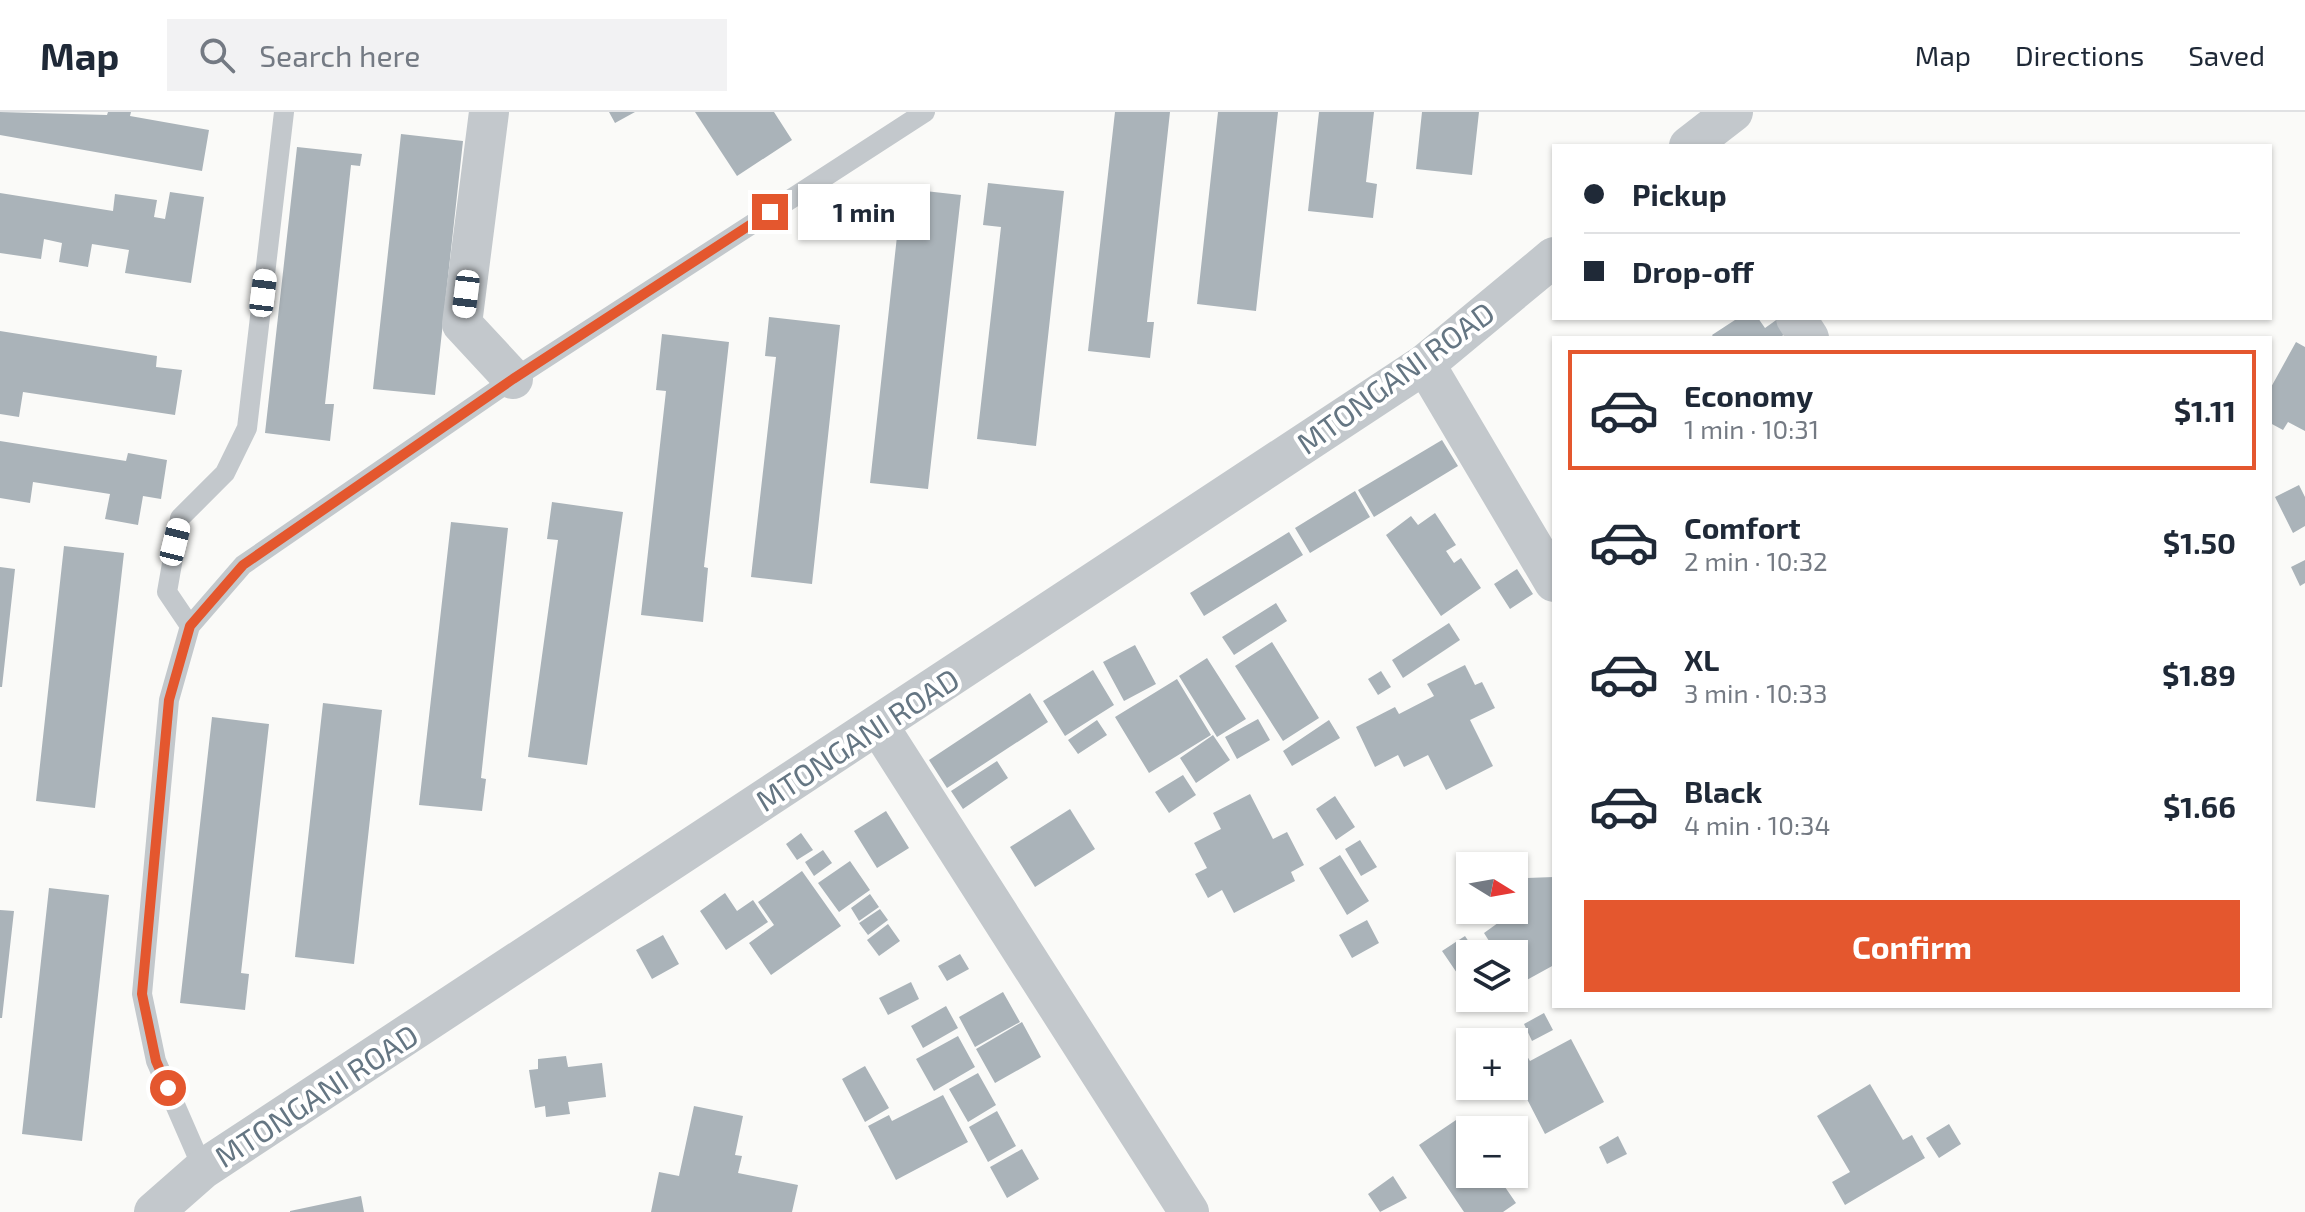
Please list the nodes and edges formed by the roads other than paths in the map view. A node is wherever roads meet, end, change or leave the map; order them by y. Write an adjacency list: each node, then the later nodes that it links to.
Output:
1 (284, 112): 10 (lane)
2 (489, 112): 8 (street)
3 (925, 112): 8 (lane)
4 (1733, 112): 5 (street)
5 (1692, 144)
6 (1552, 259): 7 (street, MTONGANI ROAD)
7 (1425, 364): 9 (street); 11 (street, MTONGANI ROAD)
8 (513, 379): 10 (lane)
9 (1552, 579)
10 (190, 626): 12 (lane)
11 (878, 725): 12 (street, MTONGANI ROAD); 14 (street)
12 (203, 1169): 13 (street, MTONGANI ROAD)
13 (154, 1212)
14 (1189, 1212)

